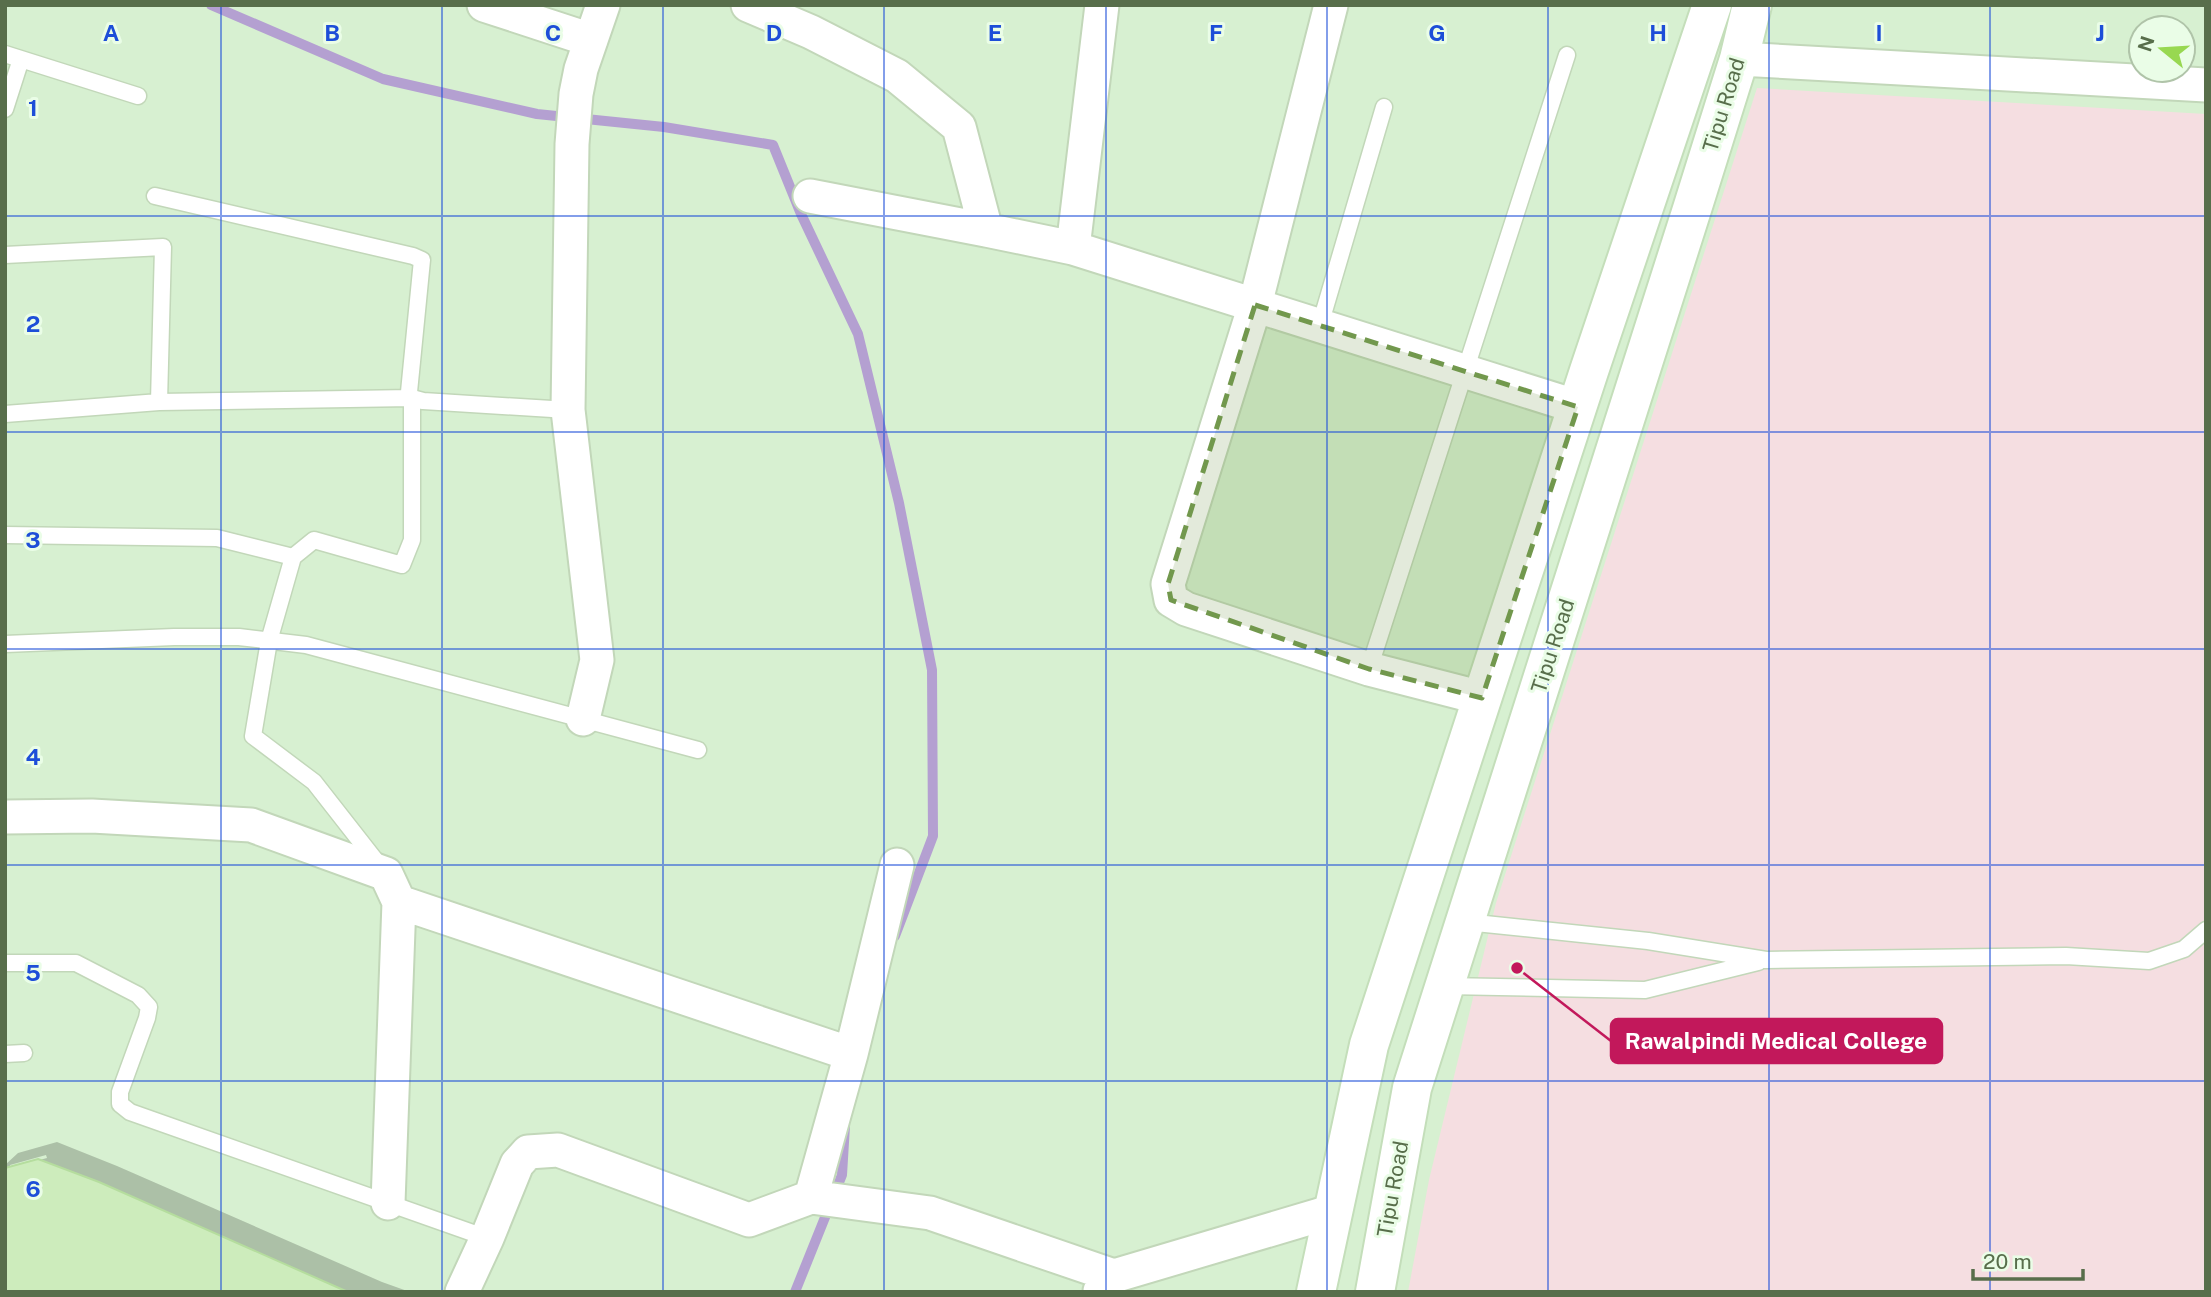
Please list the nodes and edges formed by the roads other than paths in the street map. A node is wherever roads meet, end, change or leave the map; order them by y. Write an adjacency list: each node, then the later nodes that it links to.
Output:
1 (484, 5): 8 (street)
2 (603, 5): 8 (street)
3 (748, 5): 18 (street)
4 (1102, 5): 19 (street)
5 (1331, 5): 21 (street)
6 (1712, 5): 26 (main road)
7 (1752, 5): 11 (main road, Tipu Road)
8 (591, 40): 27 (street)
9 (1567, 55): 23 (lane)
10 (13, 56): 13 (lane); 15 (lane)
11 (1739, 59): 12 (street); 40 (main road, Tipu Road)
12 (2206, 85)
13 (138, 96)
14 (1384, 107): 22 (lane)
15 (5, 109)
16 (155, 196): 24 (lane)
17 (810, 196): 18 (street)
18 (986, 230): 19 (street)
19 (1073, 248): 21 (street)
20 (5, 255): 25 (lane)
21 (1255, 304): 22 (street); 33 (street)
22 (1320, 325): 23 (street)
23 (1465, 371): 26 (street); 33 (lane)
24 (412, 398): 25 (lane); 27 (lane); 30 (lane)
25 (159, 402): 28 (lane)
26 (1578, 407): 34 (main road)
27 (568, 410): 35 (street)
28 (5, 414)
29 (5, 535): 30 (lane)
30 (293, 558): 31 (lane)
31 (269, 641): 32 (lane); 35 (lane); 39 (lane)
32 (5, 644)
33 (1369, 669): 34 (street)
34 (1482, 698): 50 (main road)
35 (583, 719): 36 (lane)
36 (698, 750)
37 (5, 817): 39 (street)
38 (897, 865): 47 (street)
39 (393, 888): 47 (street); 49 (street)
40 (1466, 922): 42 (lane); 44 (main road, Tipu Road)
41 (2206, 930): 42 (lane)
42 (1766, 960): 44 (lane)
43 (5, 963): 49 (lane)
44 (1445, 986): 55 (main road, Tipu Road)
45 (5, 1054): 46 (lane)
46 (24, 1054)
47 (851, 1054): 48 (street)
48 (811, 1197): 51 (street); 52 (street)
49 (388, 1203): 51 (lane)
50 (1334, 1211): 52 (street); 54 (main road)
51 (487, 1238): 53 (street)
52 (1107, 1284)
53 (462, 1292)
54 (1316, 1292)
55 (1375, 1292)

